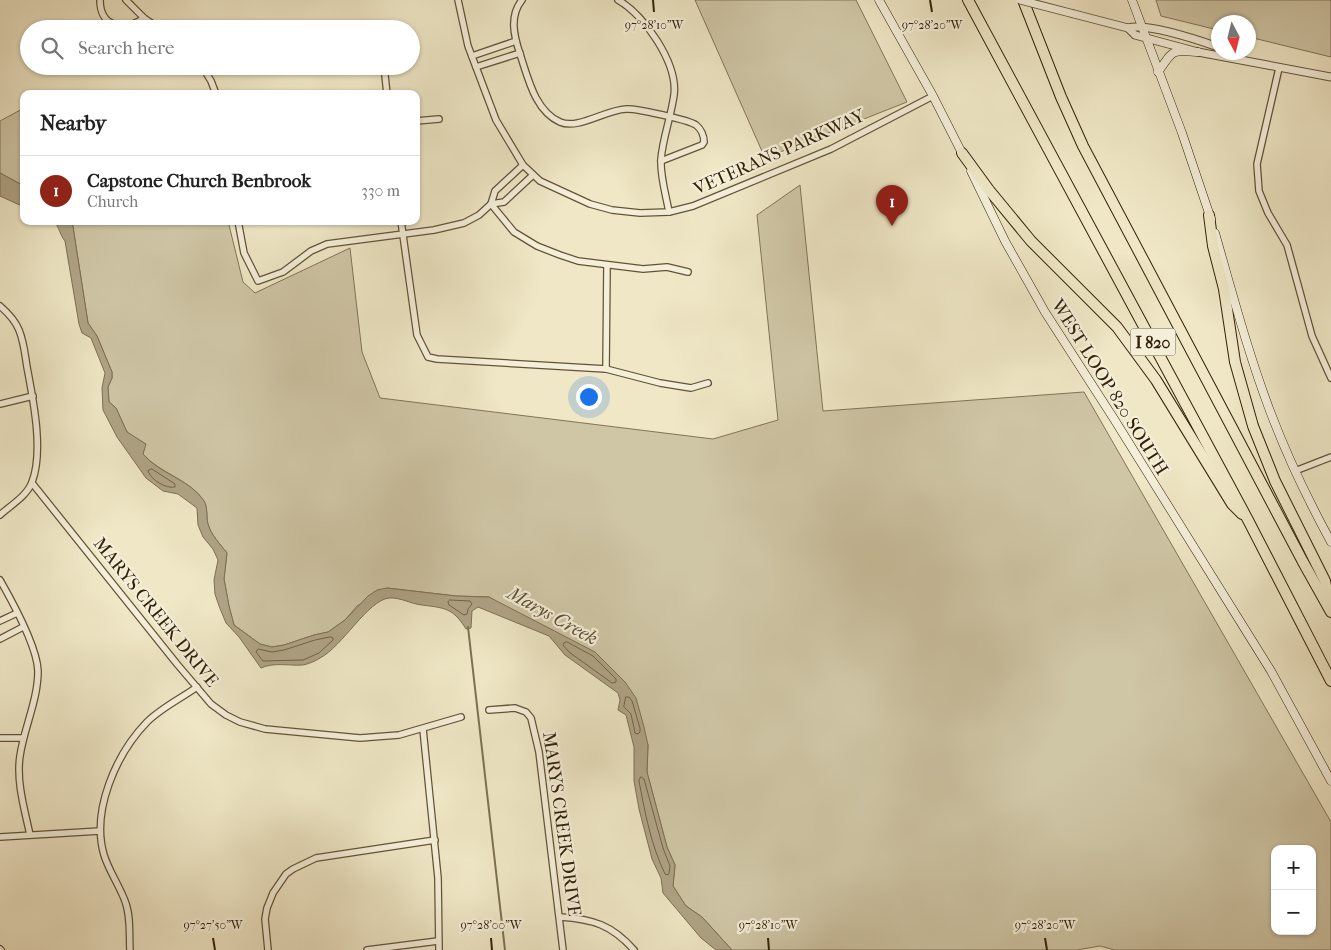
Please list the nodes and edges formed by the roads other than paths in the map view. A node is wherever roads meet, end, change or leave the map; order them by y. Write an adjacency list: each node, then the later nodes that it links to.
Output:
1 (100, 0): 11 (street)
2 (126, 0): 10 (street)
3 (458, 0): 21 (street, VETERANS PARKWAY)
4 (522, 0): 17 (street)
5 (618, 0): 32 (street)
6 (879, 0): 31 (main road, WEST LOOP 820 SOUTH)
7 (968, 0): 57 (highway, I 820)
8 (1021, 0): 15 (street, bridge); 60 (highway, I 820)
9 (1132, 0): 14 (main road)
10 (144, 18): 12 (street); 13 (street)
11 (109, 20)
12 (140, 20)
13 (147, 20)
14 (1142, 27): 15 (street); 16 (main road); 18 (street)
15 (1128, 28): 16 (street)
16 (1145, 38): 19 (street); 25 (main road)
17 (516, 41): 20 (street); 21 (street)
18 (1211, 45)
19 (1198, 52): 22 (street); 25 (main road)
20 (520, 53): 23 (street); 32 (street)
21 (472, 56): 23 (street, VETERANS PARKWAY)
22 (1252, 61): 24 (street)
23 (476, 67): 37 (street, VETERANS PARKWAY)
24 (1279, 68): 28 (street); 49 (street)
25 (1158, 72): 41 (main road)
26 (207, 75): 29 (street)
27 (385, 75): 30 (street)
28 (1331, 77)
29 (214, 90)
30 (387, 90)
31 (933, 96): 35 (main road, WEST LOOP 820 SOUTH); 40 (street, VETERANS PARKWAY)
32 (669, 118): 36 (street); 36 (street)
33 (439, 119): 34 (street)
34 (420, 121)
35 (962, 153): 57 (highway); 72 (main road, WEST LOOP 820 SOUTH)
36 (661, 161): 40 (street)
37 (523, 165): 38 (street, VETERANS PARKWAY); 39 (street)
38 (533, 175): 39 (street); 40 (street, VETERANS PARKWAY)
39 (492, 204): 44 (street); 45 (street)
40 (669, 212)
41 (1209, 215): 54 (main road); 60 (highway)
42 (239, 225): 44 (street)
43 (402, 225): 44 (street)
44 (403, 234): 48 (street)
45 (607, 264): 46 (street); 48 (street)
46 (688, 272)
47 (0, 306): 51 (street)
48 (606, 369): 50 (street)
49 (1331, 378)
50 (708, 383)
51 (33, 396): 52 (street); 55 (street)
52 (0, 404)
53 (1331, 457): 54 (street)
54 (1295, 471): 58 (main road)
55 (32, 482): 56 (street); 66 (street, MARYS CREEK DRIVE)
56 (0, 515)
57 (1248, 520): 65 (highway, I 820)
58 (1331, 542)
59 (0, 580): 61 (street)
60 (1331, 612)
61 (17, 613): 62 (street); 63 (street)
62 (0, 621)
63 (23, 627): 64 (street); 71 (street)
64 (0, 639)
65 (1331, 681)
66 (197, 687): 69 (street, MARYS CREEK DRIVE); 73 (street)
67 (489, 710): 77 (street, MARYS CREEK DRIVE)
68 (461, 717): 69 (street, MARYS CREEK DRIVE)
69 (423, 729): 76 (street)
70 (0, 738): 71 (street)
71 (23, 738): 74 (street)
72 (1331, 781)
73 (100, 830): 74 (street); 79 (street)
74 (30, 835): 75 (street)
75 (0, 837)
76 (435, 840): 78 (street); 80 (street)
77 (560, 916): 83 (street, MARYS CREEK DRIVE); 84 (street)
78 (438, 941): 81 (street); 82 (street)
79 (130, 950)
80 (268, 950)
81 (367, 950)
82 (439, 950)
83 (563, 950)
84 (634, 950)

